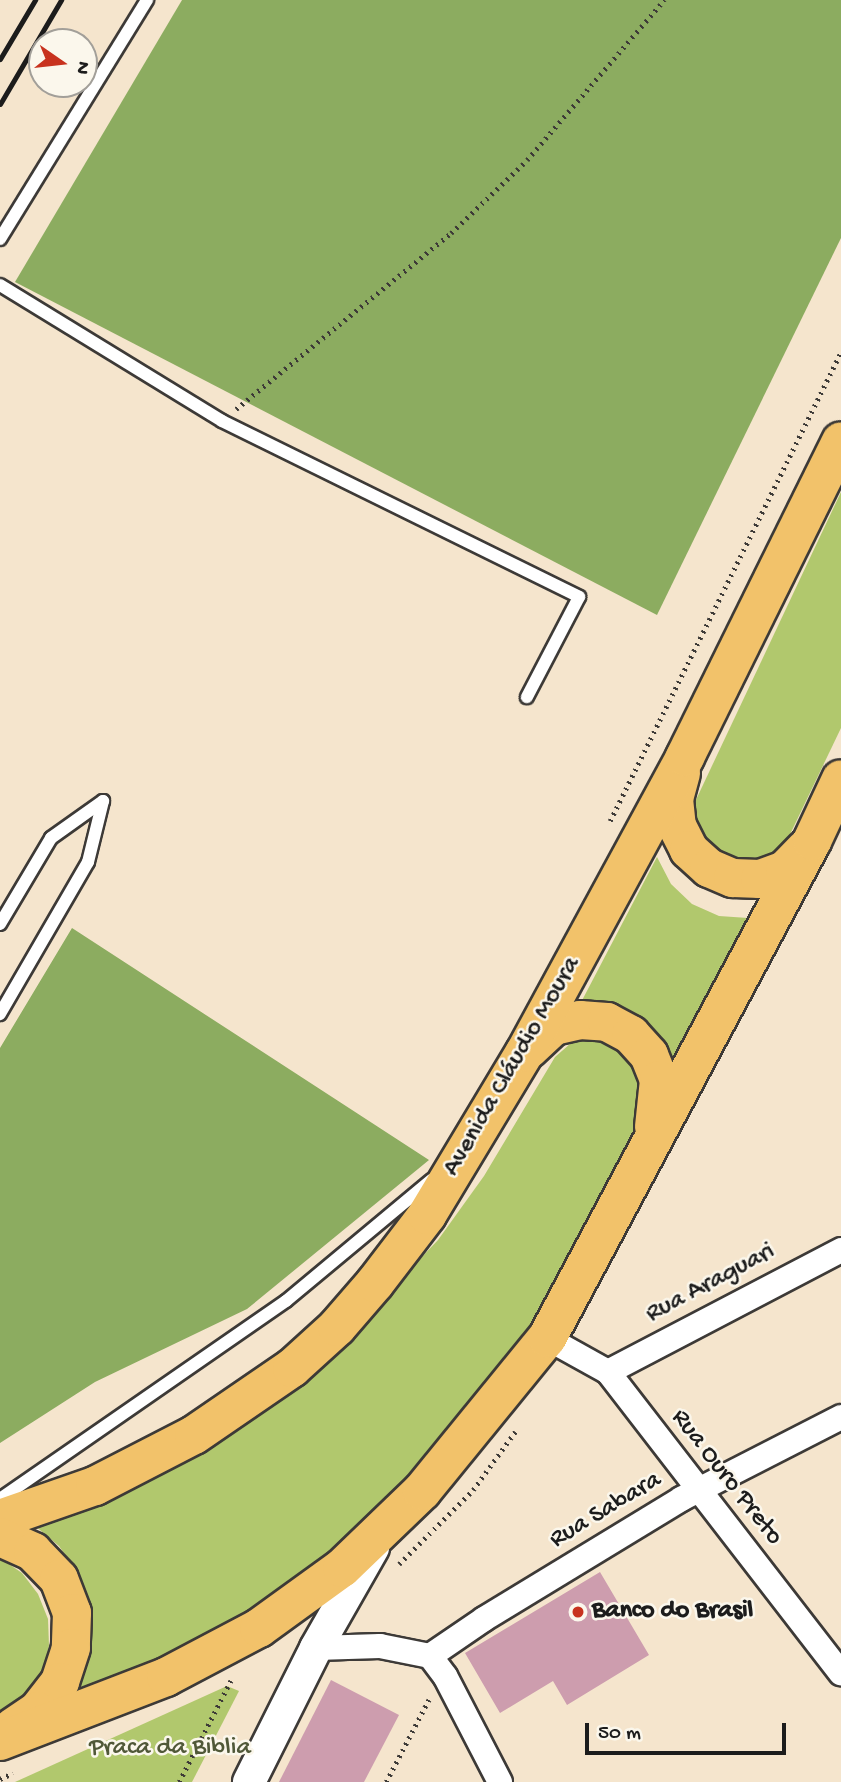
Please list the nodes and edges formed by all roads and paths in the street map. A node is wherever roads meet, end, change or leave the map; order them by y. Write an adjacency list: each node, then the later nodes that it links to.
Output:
1 (147, 0): 3 (lane)
2 (664, 0): 6 (path)
3 (0, 239)
4 (0, 285): 6 (lane)
5 (841, 352): 11 (path)
6 (222, 421): 8 (lane)
7 (841, 442): 9 (highway, Avenida Cláudio Moura)
8 (527, 697)
9 (685, 757): 12 (highway); 15 (highway, Avenida Cláudio Moura)
10 (841, 779): 12 (highway)
11 (606, 831)
12 (812, 841): 17 (highway)
13 (0, 924): 14 (lane)
14 (0, 1014)
15 (525, 1052): 16 (highway, Avenida Cláudio Moura); 17 (highway)
16 (478, 1137): 23 (lane); 24 (highway, Avenida Cláudio Moura)
17 (650, 1146): 19 (highway)
18 (841, 1250): 20 (street, Rua Araguari)
19 (547, 1338): 20 (street, Rua Ouro Preto); 25 (highway)
20 (608, 1372): 22 (street, Rua Ouro Preto)
21 (841, 1417): 22 (street, Rua Sabara)
22 (696, 1492): 28 (street, Rua Sabara); 29 (street, Rua Ouro Preto)
23 (0, 1499)
24 (0, 1519)
25 (386, 1525): 27 (street); 31 (highway)
26 (0, 1537): 31 (highway)
27 (316, 1648): 28 (street); 33 (street)
28 (439, 1668): 34 (path); 35 (street)
29 (841, 1673)
30 (233, 1675): 32 (path)
31 (0, 1738)
32 (179, 1782)
33 (249, 1782)
34 (386, 1782)
35 (500, 1782)

